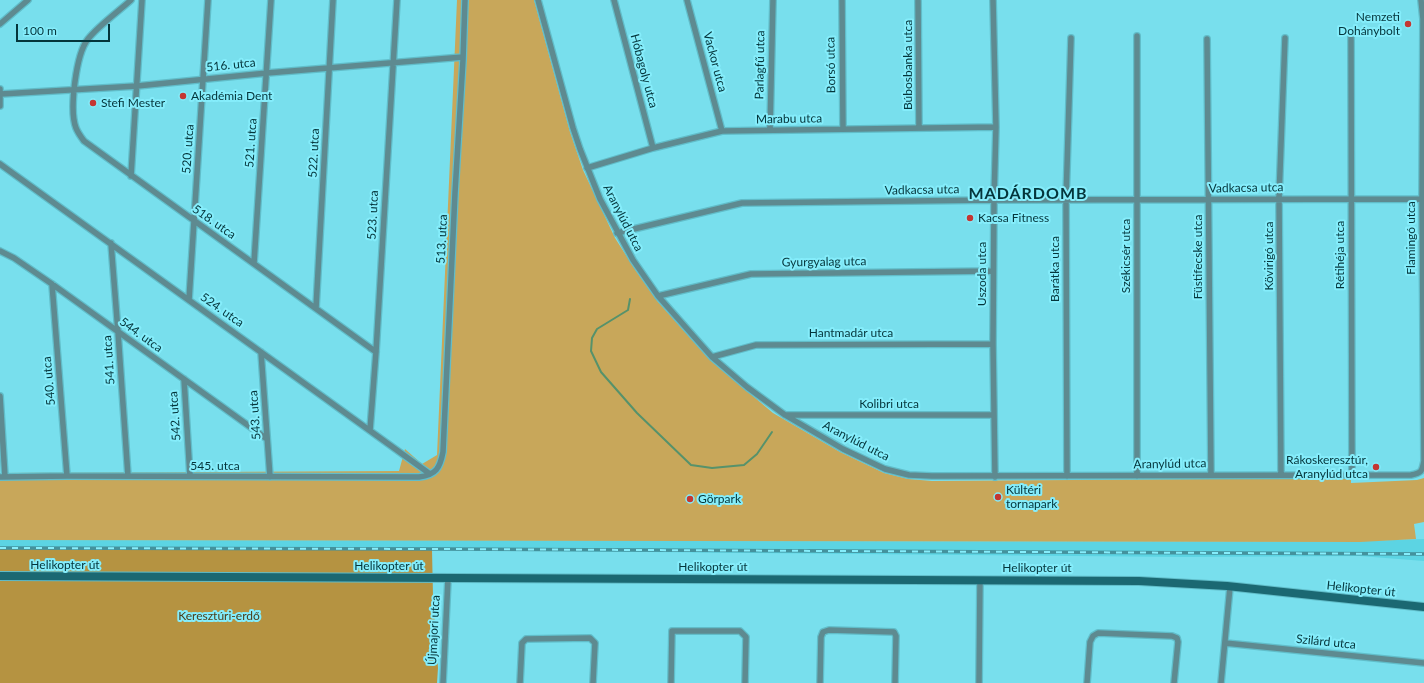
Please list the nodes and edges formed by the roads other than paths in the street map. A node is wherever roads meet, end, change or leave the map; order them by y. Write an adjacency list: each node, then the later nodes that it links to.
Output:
1 (28, 0): 18 (street)
2 (131, 0): 30 (street, 518. utca)
3 (142, 0): 29 (street)
4 (208, 0): 28 (street, 520. utca)
5 (270, 0): 27 (street, 521. utca)
6 (334, 0): 26 (street, 522. utca)
7 (396, 0): 25 (street, 523. utca)
8 (464, 0): 24 (street, 513. utca)
9 (538, 0): 40 (street, Aranylúd utca)
10 (614, 0): 38 (street, Hóbagoly utca)
11 (687, 0): 36 (street, Vackor utca)
12 (773, 0): 37 (street, Parlagfű utca)
13 (842, 0): 35 (street, Borsó utca)
14 (993, 0): 33 (street, Uszoda utca)
15 (1421, 0): 17 (street, Flamingó utca)
16 (918, 1): 34 (street, Búbosbanka utca)
17 (1423, 19): 43 (street, Flamingó utca)
18 (0, 24)
19 (1137, 36): 48 (street, Székicsér utca)
20 (1351, 36): 45 (street, Rétihéja utca)
21 (1071, 38): 47 (street, Barátka utca)
22 (1285, 38): 42 (street, Kövirigó utca)
23 (1207, 39): 44 (street, Füstifecske utca)
24 (463, 57): 25 (street, 516. utca); 70 (street, 513. utca)
25 (393, 63): 26 (street, 516. utca); 62 (street, 523. utca)
26 (330, 68): 27 (street, 516. utca); 58 (street, 522. utca)
27 (267, 73): 28 (street, 516. utca); 53 (street, 521. utca)
28 (203, 79): 29 (street, 516. utca); 49 (street, 520. utca)
29 (137, 86): 30 (street, 516. utca); 41 (street)
30 (74, 89): 31 (street, 516. utca); 41 (street, 518. utca)
31 (0, 92): 32 (street)
32 (0, 106)
33 (996, 127): 34 (street, Marabu utca); 46 (street, Uszoda utca)
34 (919, 128): 35 (street, Marabu utca)
35 (843, 129): 37 (street, Marabu utca)
36 (722, 130): 37 (street, Marabu utca); 38 (street, Marabu utca)
37 (770, 130)
38 (653, 148): 40 (street, Marabu utca)
39 (0, 164): 51 (street, 524. utca)
40 (587, 168): 50 (street, Aranylúd utca)
41 (131, 176): 49 (street, 518. utca)
42 (1280, 198): 44 (street, Vadkacsa utca); 45 (street, Vadkacsa utca); 73 (street, Kövirigó utca)
43 (1422, 198): 45 (street, Vadkacsa utca); 71 (street, Flamingó utca)
44 (1209, 199): 48 (street, Vadkacsa utca); 72 (street, Füstifecske utca)
45 (1351, 199): 74 (street, Rétihéja utca)
46 (994, 200): 47 (street, Vadkacsa utca); 50 (street, Vadkacsa utca); 54 (street, Uszoda utca)
47 (1066, 200): 48 (street, Vadkacsa utca); 78 (street, Barátka utca)
48 (1137, 200): 79 (street, Székicsér utca)
49 (194, 221): 53 (street, 518. utca); 57 (street, 520. utca)
50 (617, 233): 56 (street, Aranylúd utca)
51 (110, 243): 57 (street, 524. utca); 59 (street, 541. utca)
52 (0, 251): 55 (street, 544. utca)
53 (254, 263): 58 (street, 518. utca)
54 (993, 271): 56 (street, Gyurgyalag utca); 60 (street, Uszoda utca)
55 (52, 284): 59 (street, 544. utca); 75 (street, 540. utca)
56 (658, 296): 63 (street, Aranylúd utca)
57 (188, 300): 61 (street, 524. utca)
58 (316, 308): 62 (street, 518. utca)
59 (118, 332): 64 (street, 544. utca); 76 (street, 541. utca)
60 (993, 344): 63 (street, Hantmadár utca); 67 (street, Uszoda utca)
61 (261, 352): 68 (street, 524. utca); 69 (street, 543. utca)
62 (376, 352): 68 (street, 523. utca)
63 (712, 357): 66 (street, Aranylúd utca)
64 (184, 379): 69 (street, 544. utca); 77 (street, 542. utca)
65 (0, 396): 80 (street)
66 (784, 415): 67 (street, Kolibri utca); 82 (street, Aranylúd utca)
67 (994, 415): 82 (street, Uszoda utca)
68 (370, 430): 70 (street, 524. utca)
69 (267, 439): 81 (street, 543. utca)
70 (430, 474): 81 (street, 545. utca)
71 (1418, 474): 74 (street, Aranylúd utca)
72 (1211, 475): 73 (street, Aranylúd utca); 79 (street, Aranylúd utca)
73 (1281, 475): 74 (street, Aranylúd utca)
74 (1352, 475)
75 (67, 476): 76 (street, 545. utca); 80 (street, 545. utca)
76 (128, 476): 77 (street, 545. utca)
77 (190, 476): 81 (street, 545. utca)
78 (1066, 476): 79 (street, Aranylúd utca); 82 (street, Aranylúd utca)
79 (1137, 476)
80 (3, 477)
81 (270, 477)
82 (994, 477)
83 (0, 576): 84 (street, Helikopter út)
84 (448, 579): 85 (street, Helikopter út); 90 (street, Újmajori utca)
85 (980, 580): 86 (street, Helikopter út); 97 (street)
86 (1230, 587): 87 (street, Helikopter út); 88 (street)
87 (1424, 607)
88 (1225, 643): 89 (street, Szilárd utca); 100 (street)
89 (1424, 663)
90 (443, 683)
91 (520, 683): 92 (street)
92 (593, 683)
93 (671, 683): 94 (street)
94 (745, 683)
95 (820, 683): 96 (street)
96 (896, 683)
97 (979, 683)
98 (1087, 683): 99 (street)
99 (1174, 683)
100 (1222, 683)

